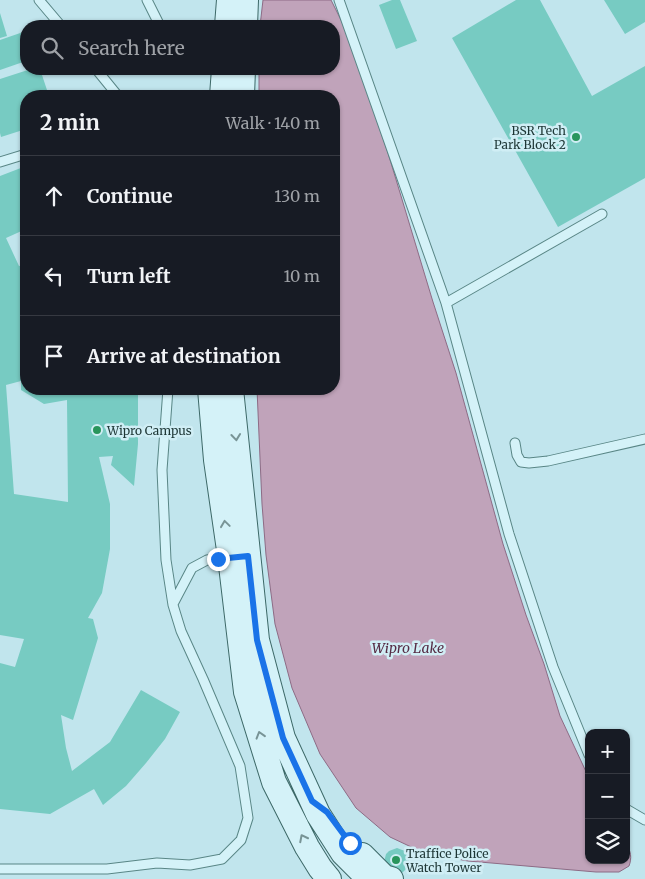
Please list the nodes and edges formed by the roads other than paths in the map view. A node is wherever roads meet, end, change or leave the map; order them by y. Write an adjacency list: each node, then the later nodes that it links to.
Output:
1 (39, 0): 6 (lane)
2 (147, 0): 7 (lane)
3 (229, 0): 8 (main road)
4 (246, 0): 9 (main road)
5 (339, 0): 19 (lane)
6 (56, 20)
7 (157, 20)
8 (227, 20)
9 (245, 20)
10 (101, 75): 13 (lane)
11 (224, 75): 14 (main road)
12 (243, 75): 15 (main road)
13 (113, 90)
14 (222, 90)
15 (242, 90)
16 (20, 156): 17 (lane)
17 (0, 162)
18 (602, 214): 19 (lane)
19 (446, 303): 27 (lane)
20 (168, 395): 26 (lane)
21 (211, 395): 25 (main road, one-way to 21)
22 (231, 395): 25 (main road, one-way to 25)
23 (645, 439): 24 (lane)
24 (515, 443)
25 (239, 556): 26 (lane); 28 (main road); 32 (main road, one-way to 25)
26 (173, 605): 31 (lane)
27 (585, 746)
28 (312, 801): 33 (main road); 34 (main road)
29 (630, 811): 30 (lane)
30 (645, 820)
31 (0, 870)
32 (329, 879)
33 (369, 879)
34 (391, 879)

